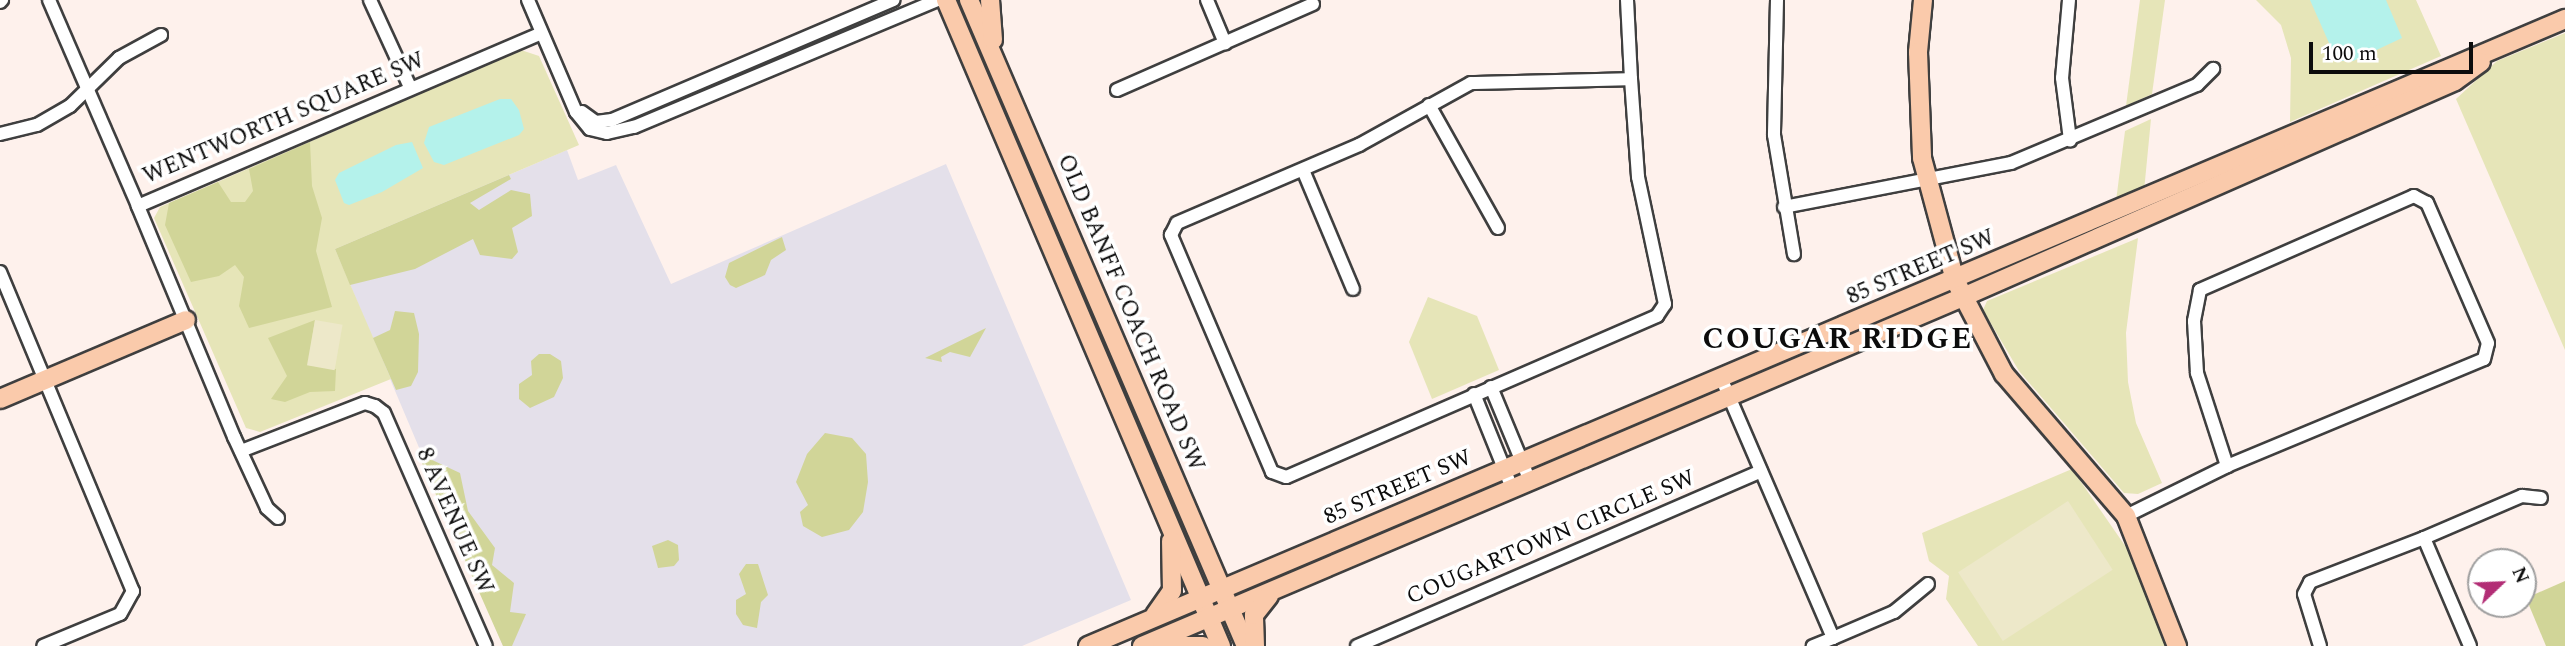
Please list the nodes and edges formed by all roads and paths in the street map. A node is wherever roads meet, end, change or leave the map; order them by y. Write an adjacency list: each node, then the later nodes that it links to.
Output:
1 (50, 0): 28 (street)
2 (370, 0): 27 (street)
3 (528, 0): 17 (street)
4 (894, 0): 16 (street)
5 (937, 0): 19 (street)
6 (946, 0): 58 (street, OLD BANFF COACH ROAD SW)
7 (969, 0): 22 (street, OLD BANFF COACH ROAD SW)
8 (990, 0): 22 (street)
9 (1207, 0): 20 (street)
10 (1627, 0): 25 (street)
11 (1777, 0): 37 (street)
12 (1923, 0): 35 (street)
13 (2069, 0): 33 (street)
14 (1313, 5): 20 (street)
15 (2565, 19): 21 (street, 85 STREET SW)
16 (831, 27): 19 (street); 24 (street)
17 (542, 33): 27 (street, WENTWORTH SQUARE SW); 31 (street)
18 (161, 35): 28 (street)
19 (836, 42): 26 (street)
20 (1225, 43): 29 (street)
21 (2501, 48): 41 (street, 85 STREET SW); 43 (street, 85 STREET SW)
22 (995, 61): 63 (street, OLD BANFF COACH ROAD SW)
23 (2213, 69): 33 (street)
24 (731, 70): 26 (street); 31 (street)
25 (1631, 79): 30 (street); 46 (street)
26 (737, 83): 31 (street)
27 (410, 87): 36 (street, WENTWORTH SQUARE SW)
28 (88, 89): 32 (street); 36 (street)
29 (1116, 90)
30 (1429, 105): 34 (street); 38 (street)
31 (591, 125)
32 (0, 134)
33 (2070, 140): 35 (street)
34 (1303, 170): 42 (street); 48 (street)
35 (1927, 182): 37 (street); 41 (street)
36 (138, 206): 44 (street, WENTWORTH SQUARE SW)
37 (1784, 207): 39 (street)
38 (1498, 228)
39 (1794, 254)
40 (0, 272): 45 (street)
41 (1955, 280): 43 (street); 47 (street, 85 STREET SW)
42 (1353, 289)
43 (1963, 298): 47 (street, 85 STREET SW); 59 (street)
44 (186, 320): 45 (street); 50 (street, WENTWORTH SQUARE SW)
45 (45, 380): 49 (street); 70 (street)
46 (1491, 387): 48 (street); 51 (street)
47 (1726, 388): 51 (street, 85 STREET SW); 54 (street); 55 (street, 85 STREET SW)
48 (1474, 394): 53 (street)
49 (0, 399)
50 (241, 451): 60 (street, WENTWORTH SQUARE SW); 71 (street, 8 AVENUE SW)
51 (1522, 462): 53 (street, 85 STREET SW); 55 (street)
52 (2227, 466): 52 (street); 59 (street)
53 (1504, 469): 56 (street); 63 (street, 85 STREET SW)
54 (1762, 471): 69 (street); 79 (street, COUGARTOWN CIRCLE SW)
55 (1530, 481): 56 (street, 85 STREET SW)
56 (1512, 488): 64 (street, 85 STREET SW)
57 (2541, 498): 61 (street)
58 (1162, 504): 65 (street, OLD BANFF COACH ROAD SW); 68 (street)
59 (2126, 516): 81 (street)
60 (278, 518)
61 (2424, 537): 82 (street); 83 (street)
62 (1928, 584): 69 (street)
63 (1223, 590): 65 (street, 85 STREET SW); 66 (street, OLD BANFF COACH ROAD SW)
64 (1274, 592): 66 (street, 85 STREET SW); 78 (street)
65 (1201, 599): 67 (street, OLD BANFF COACH ROAD SW); 68 (street, 85 STREET SW)
66 (1231, 609): 67 (street, 85 STREET SW); 77 (street, OLD BANFF COACH ROAD SW)
67 (1209, 619): 73 (street, 85 STREET SW); 76 (street, OLD BANFF COACH ROAD SW)
68 (1146, 621): 72 (street, 85 STREET SW)
69 (1833, 638): 80 (street)
70 (43, 646)
71 (486, 646)
72 (1088, 646)
73 (1142, 646)
74 (1162, 646): 75 (street)
75 (1203, 646)
76 (1221, 646)
77 (1246, 646)
78 (1255, 646)
79 (1357, 646)
80 (1814, 646)
81 (2177, 646)
82 (2320, 646)
83 (2470, 646)

